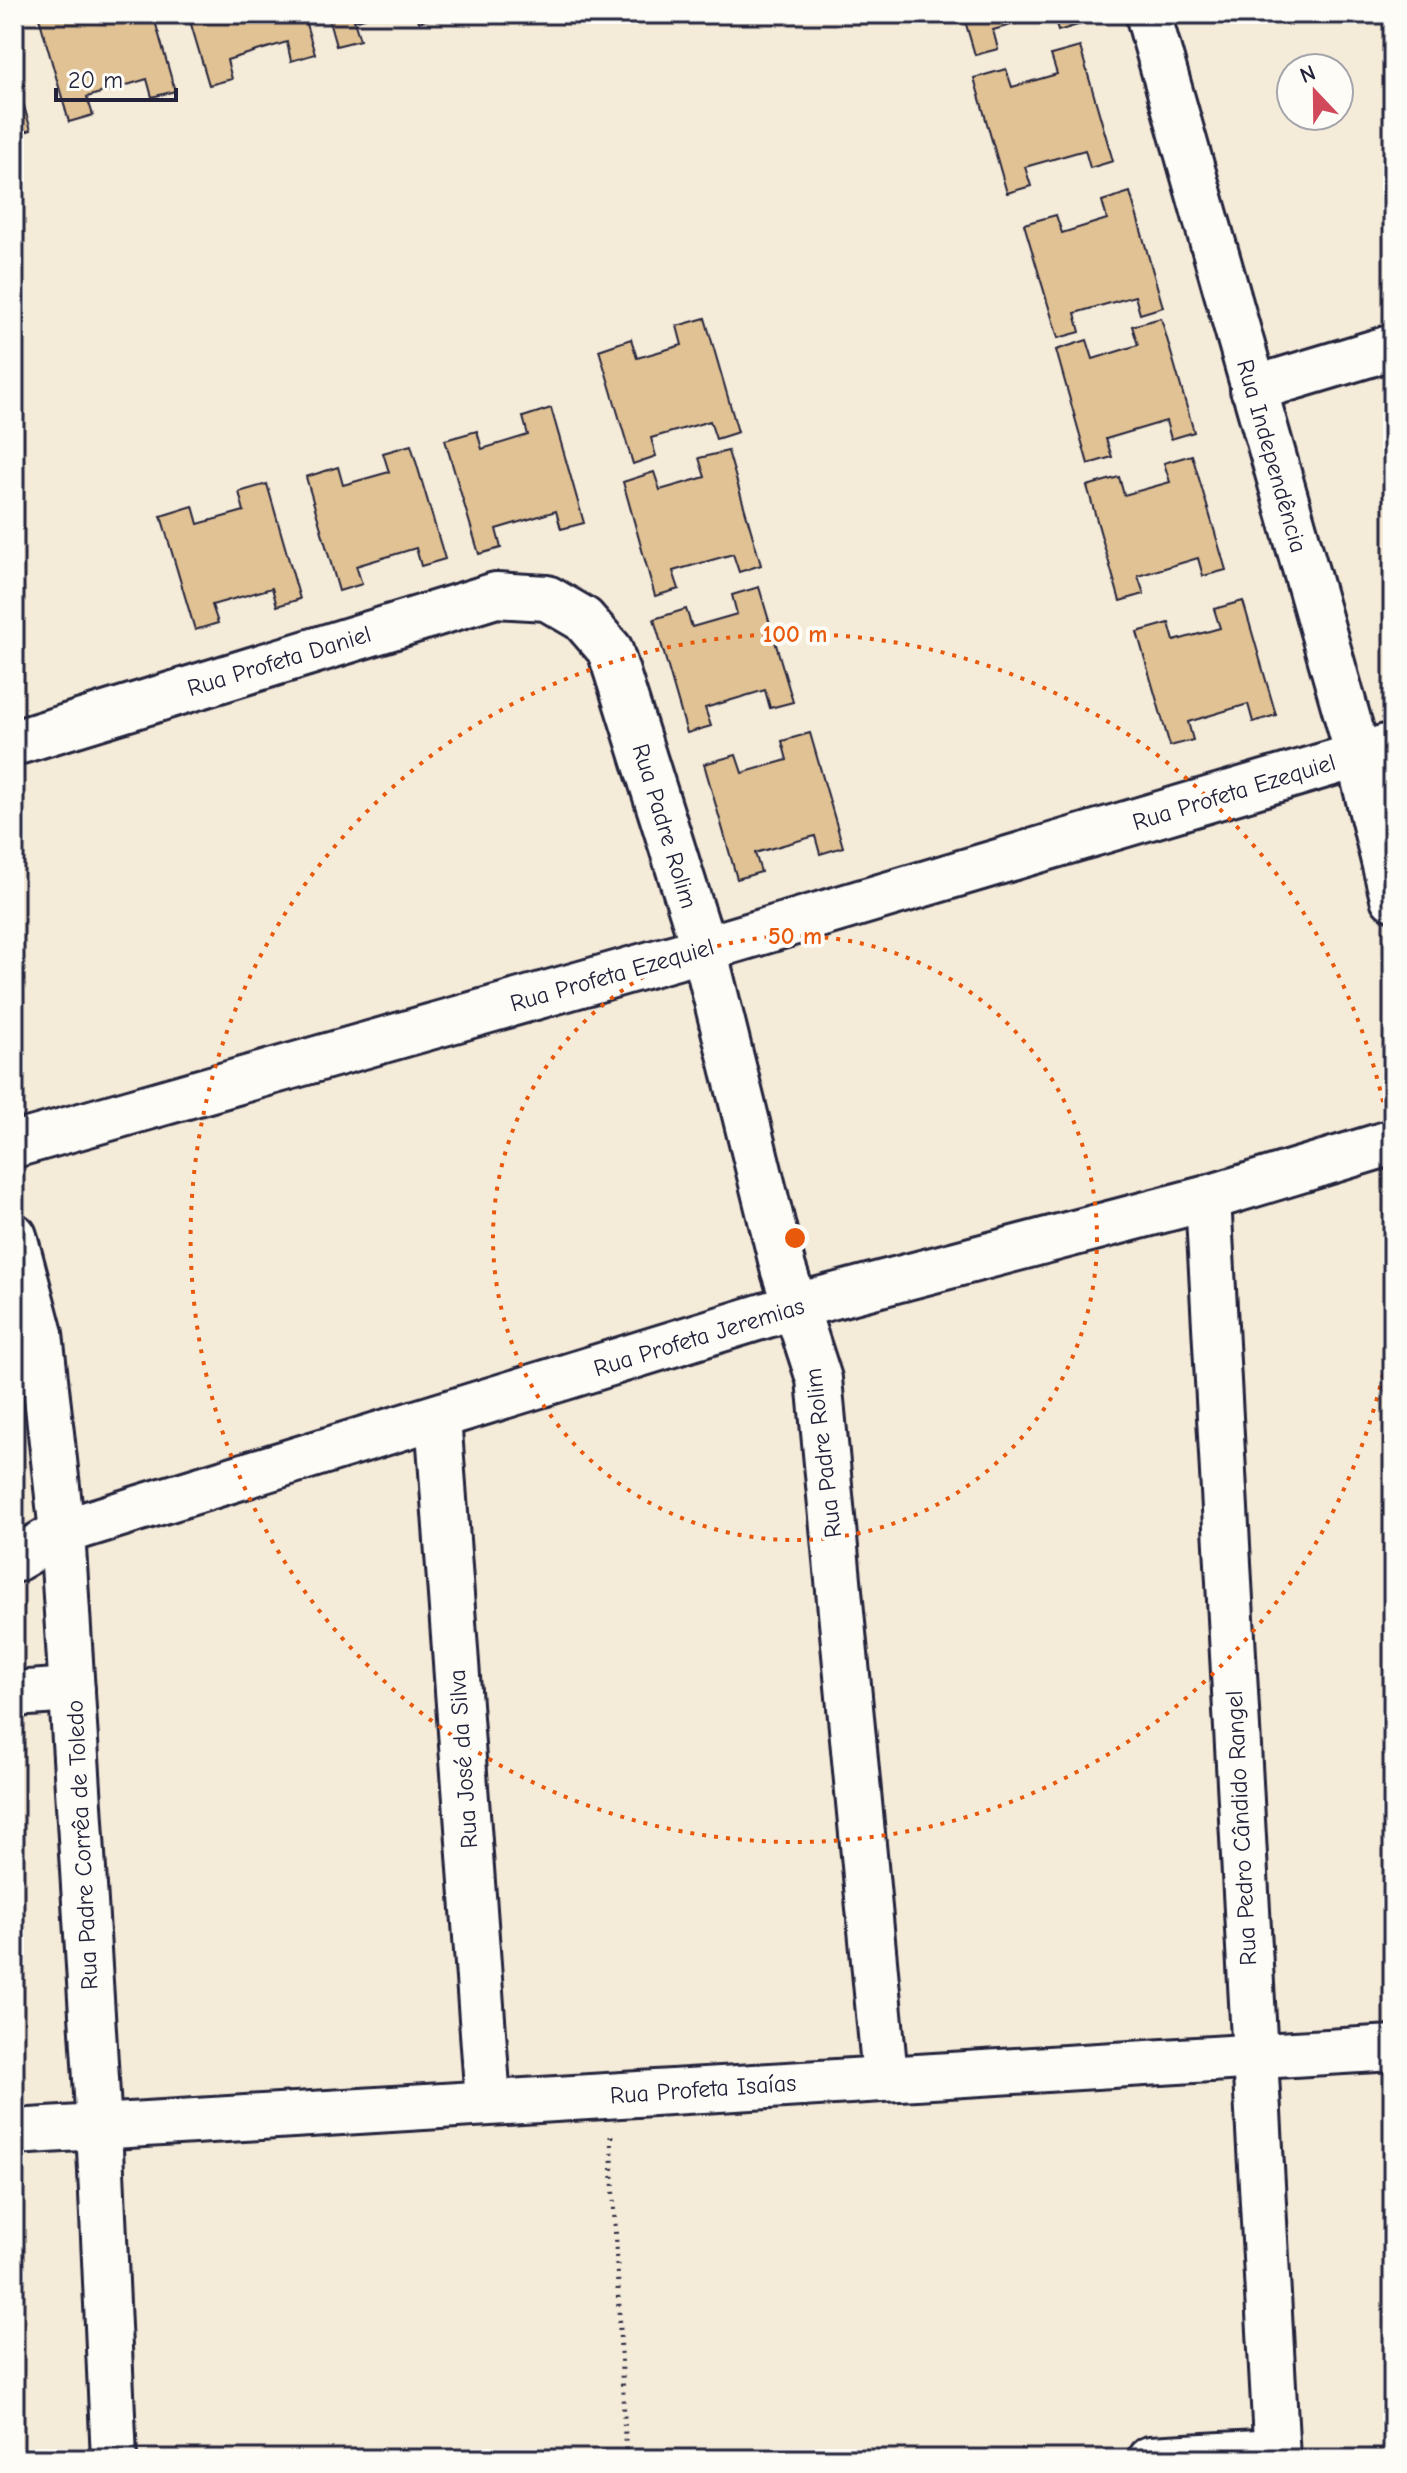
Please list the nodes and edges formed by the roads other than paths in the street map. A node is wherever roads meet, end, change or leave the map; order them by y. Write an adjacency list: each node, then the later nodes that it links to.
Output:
1 (1151, 15): 3 (street, Rua Independência)
2 (1393, 347): 3 (street)
3 (1253, 389): 6 (street, Rua Independência)
4 (547, 598): 5 (street, Rua Profeta Daniel); 8 (street, Rua Padre Rolim)
5 (14, 743)
6 (1375, 750): 7 (street, Rua Independência); 8 (street, Rua Profeta Ezequiel)
7 (1393, 898)
8 (704, 949): 10 (street, Rua Profeta Ezequiel); 13 (street, Rua Padre Rolim)
9 (1393, 1142): 11 (street, Rua Profeta Jeremias)
10 (14, 1145)
11 (1208, 1198): 13 (street, Rua Profeta Jeremias); 20 (street, Rua Pedro Cândido Rangel)
12 (14, 1236): 15 (street, Rua Padre Corrêa de Toledo)
13 (796, 1306): 14 (street, Rua Profeta Jeremias); 21 (street, Rua Padre Rolim)
14 (438, 1417): 15 (street, Rua Profeta Jeremias); 22 (street, Rua José da Silva)
15 (62, 1532): 16 (street, Rua Profeta Jeremias); 17 (street, Rua Padre Corrêa de Toledo)
16 (14, 1560)
17 (72, 1690): 18 (street); 23 (street, Rua Padre Corrêa de Toledo)
18 (14, 1694)
19 (1393, 2048): 20 (street, Rua Profeta Isaías)
20 (1253, 2057): 21 (street, Rua Profeta Isaías); 25 (street, Rua Pedro Cândido Rangel)
21 (885, 2077): 22 (street, Rua Profeta Isaías)
22 (488, 2101): 23 (street, Rua Profeta Isaías)
23 (99, 2127): 24 (street, Rua Profeta Isaías); 26 (street, Rua Padre Corrêa de Toledo)
24 (14, 2132)
25 (1277, 2456): 27 (street)
26 (114, 2459)
27 (1150, 2459)

